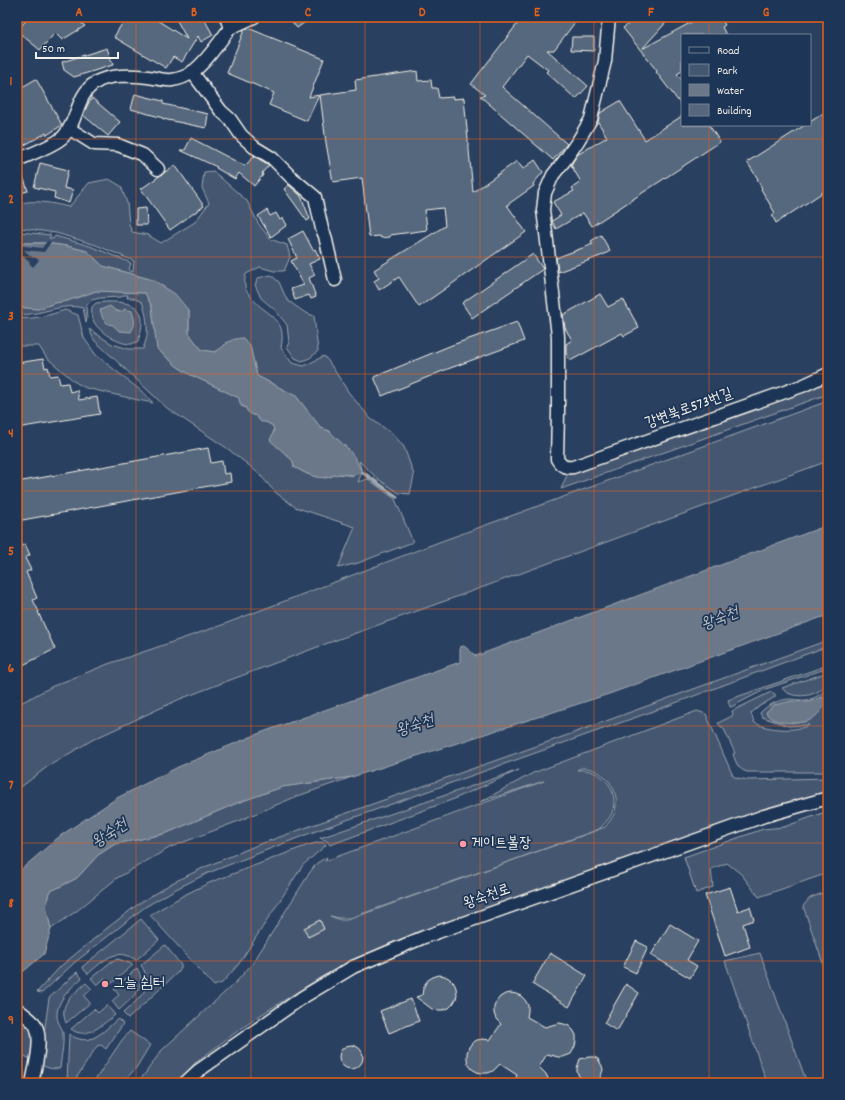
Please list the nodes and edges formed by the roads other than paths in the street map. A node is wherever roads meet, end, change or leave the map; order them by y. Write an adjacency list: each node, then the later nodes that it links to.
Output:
1 (254, 17): 3 (street)
2 (609, 17): 9 (street, 강변북로573번길)
3 (228, 23): 4 (street)
4 (192, 72): 5 (street); 8 (street)
5 (70, 129): 6 (street); 7 (street)
6 (17, 160)
7 (158, 169)
8 (335, 280)
9 (828, 374)
10 (828, 798): 13 (street, 왕숙천로)
11 (17, 1009): 12 (street)
12 (32, 1083)
13 (185, 1083)

